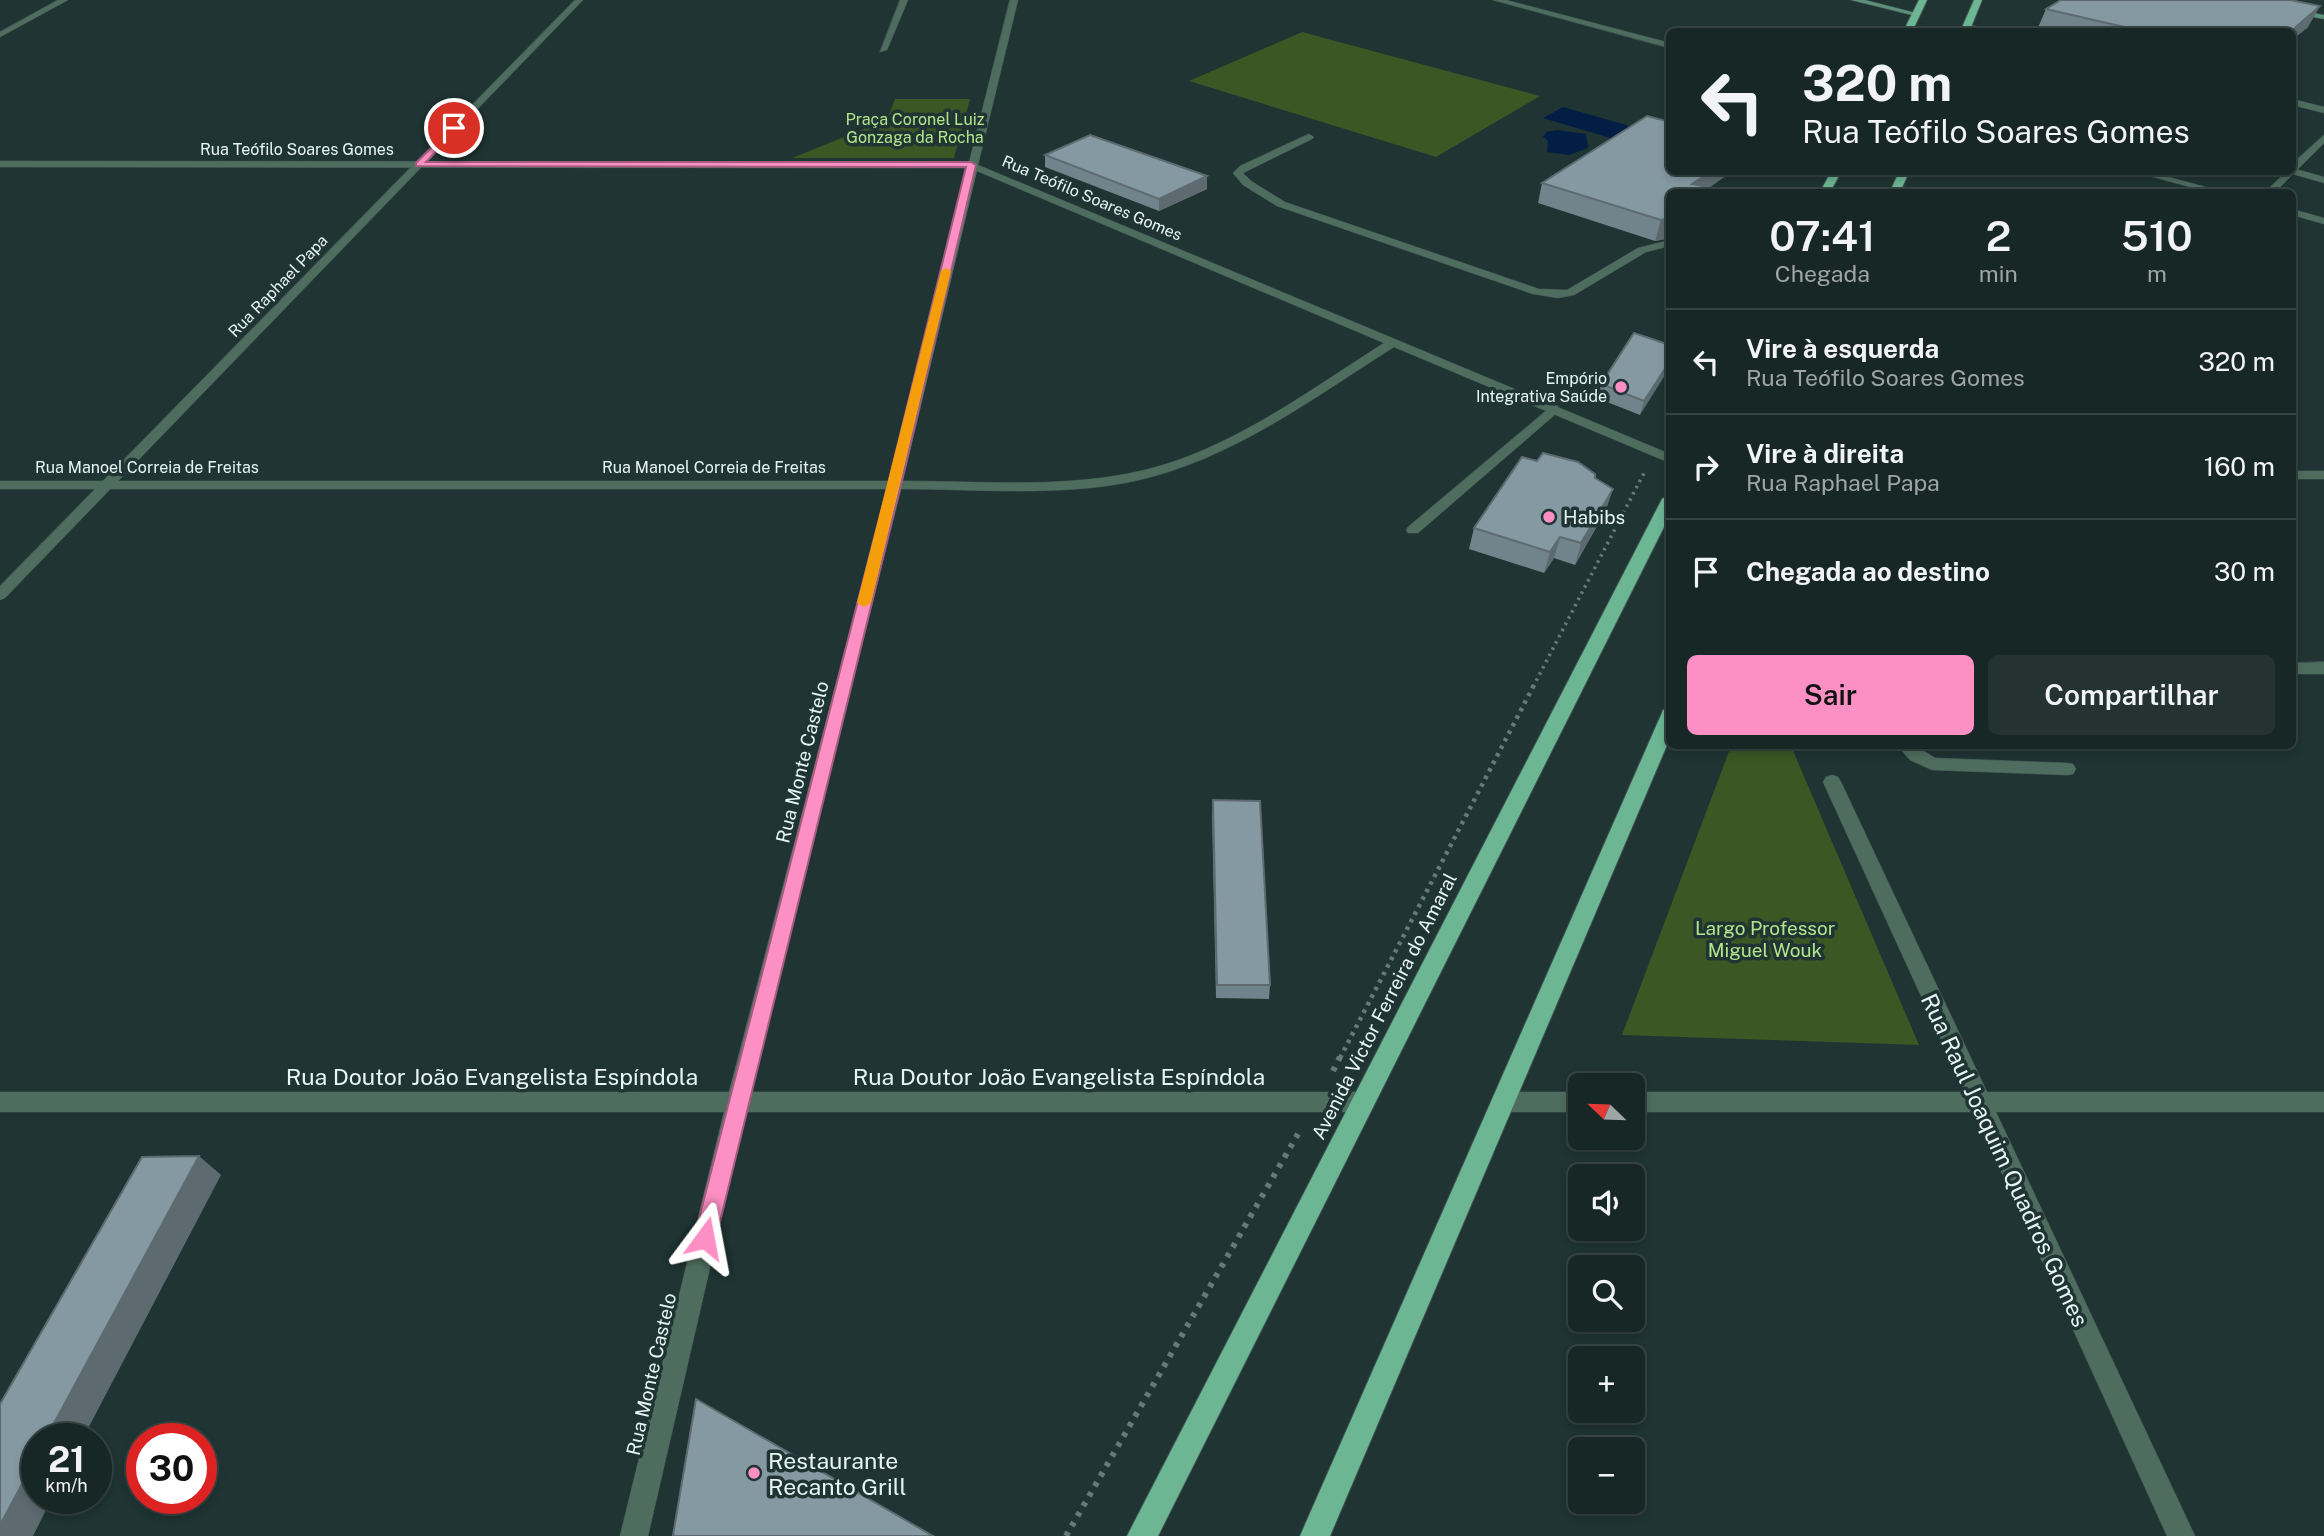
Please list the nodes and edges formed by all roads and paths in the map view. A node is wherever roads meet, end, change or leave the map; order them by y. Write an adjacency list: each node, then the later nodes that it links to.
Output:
1 (64, 0): 16 (street)
2 (579, 0): 24 (street, Rua Raphael Papa)
3 (904, 0): 18 (street)
4 (1014, 0): 25 (street, Rua Monte Castelo)
5 (1497, 0): 17 (street)
6 (1708, 0): 7 (street)
7 (1724, 0)
8 (1855, 0): 12 (main road)
9 (1923, 0): 12 (highway)
10 (1978, 0): 15 (highway)
11 (2287, 10): 13 (main road)
12 (1916, 15): 14 (highway)
13 (2324, 17)
14 (1909, 28)
15 (1965, 28)
16 (0, 35)
17 (1666, 45)
18 (883, 50)
19 (2296, 103): 20 (street)
20 (2324, 110)
21 (1309, 137): 35 (street)
22 (2324, 138): 26 (street)
23 (0, 164): 24 (street, Rua Teófilo Soares Gomes)
24 (419, 164): 25 (street, Rua Teófilo Soares Gomes); 42 (street, Rua Raphael Papa)
25 (971, 165): 36 (street, Rua Teófilo Soares Gomes); 43 (street, Rua Monte Castelo)
26 (2296, 167)
27 (2296, 172): 30 (street)
28 (2152, 175): 31 (street)
29 (2288, 175): 32 (street)
30 (2324, 180)
31 (2208, 189)
32 (2273, 189)
33 (2296, 213): 34 (street)
34 (2324, 221)
35 (1666, 244)
36 (1394, 342): 37 (street, Rua Teófilo Soares Gomes); 43 (street, Rua Manoel Correia de Freitas)
37 (1553, 409): 38 (street, Rua Teófilo Soares Gomes); 46 (street)
38 (1655, 452): 39 (street, Rua Teófilo Soares Gomes); 56 (path)
39 (1666, 457)
40 (2296, 475): 41 (street)
41 (2324, 475)
42 (107, 484): 43 (street, Rua Manoel Correia de Freitas); 44 (street, Rua Manoel Correia de Freitas); 47 (street, Rua Raphael Papa)
43 (895, 484): 55 (street, Rua Monte Castelo)
44 (0, 485)
45 (1666, 507): 57 (highway, Avenida Victor Ferreira do Amaral)
46 (1413, 530)
47 (0, 595)
48 (2324, 668): 49 (street)
49 (2296, 669)
50 (1666, 724): 58 (highway)
51 (1909, 749): 52 (street)
52 (2067, 769)
53 (1832, 782): 61 (street, Rua Raul Joaquim Quadros Gomes)
54 (0, 1102): 55 (street, Rua Doutor João Evangelista Espíndola)
55 (737, 1102): 56 (street, Rua Doutor João Evangelista Espíndola); 63 (street, Rua Monte Castelo)
56 (1316, 1102): 57 (street, Rua Doutor João Evangelista Espíndola); 64 (path)
57 (1363, 1102): 65 (highway, Avenida Victor Ferreira do Amaral)
58 (1503, 1102): 59 (street); 66 (highway)
59 (1568, 1102)
60 (1645, 1102): 61 (street)
61 (1978, 1102): 62 (street); 67 (street, Rua Raul Joaquim Quadros Gomes)
62 (2324, 1102)
63 (634, 1536)
64 (1066, 1536)
65 (1142, 1536)
66 (1315, 1536)
67 (2181, 1536)

